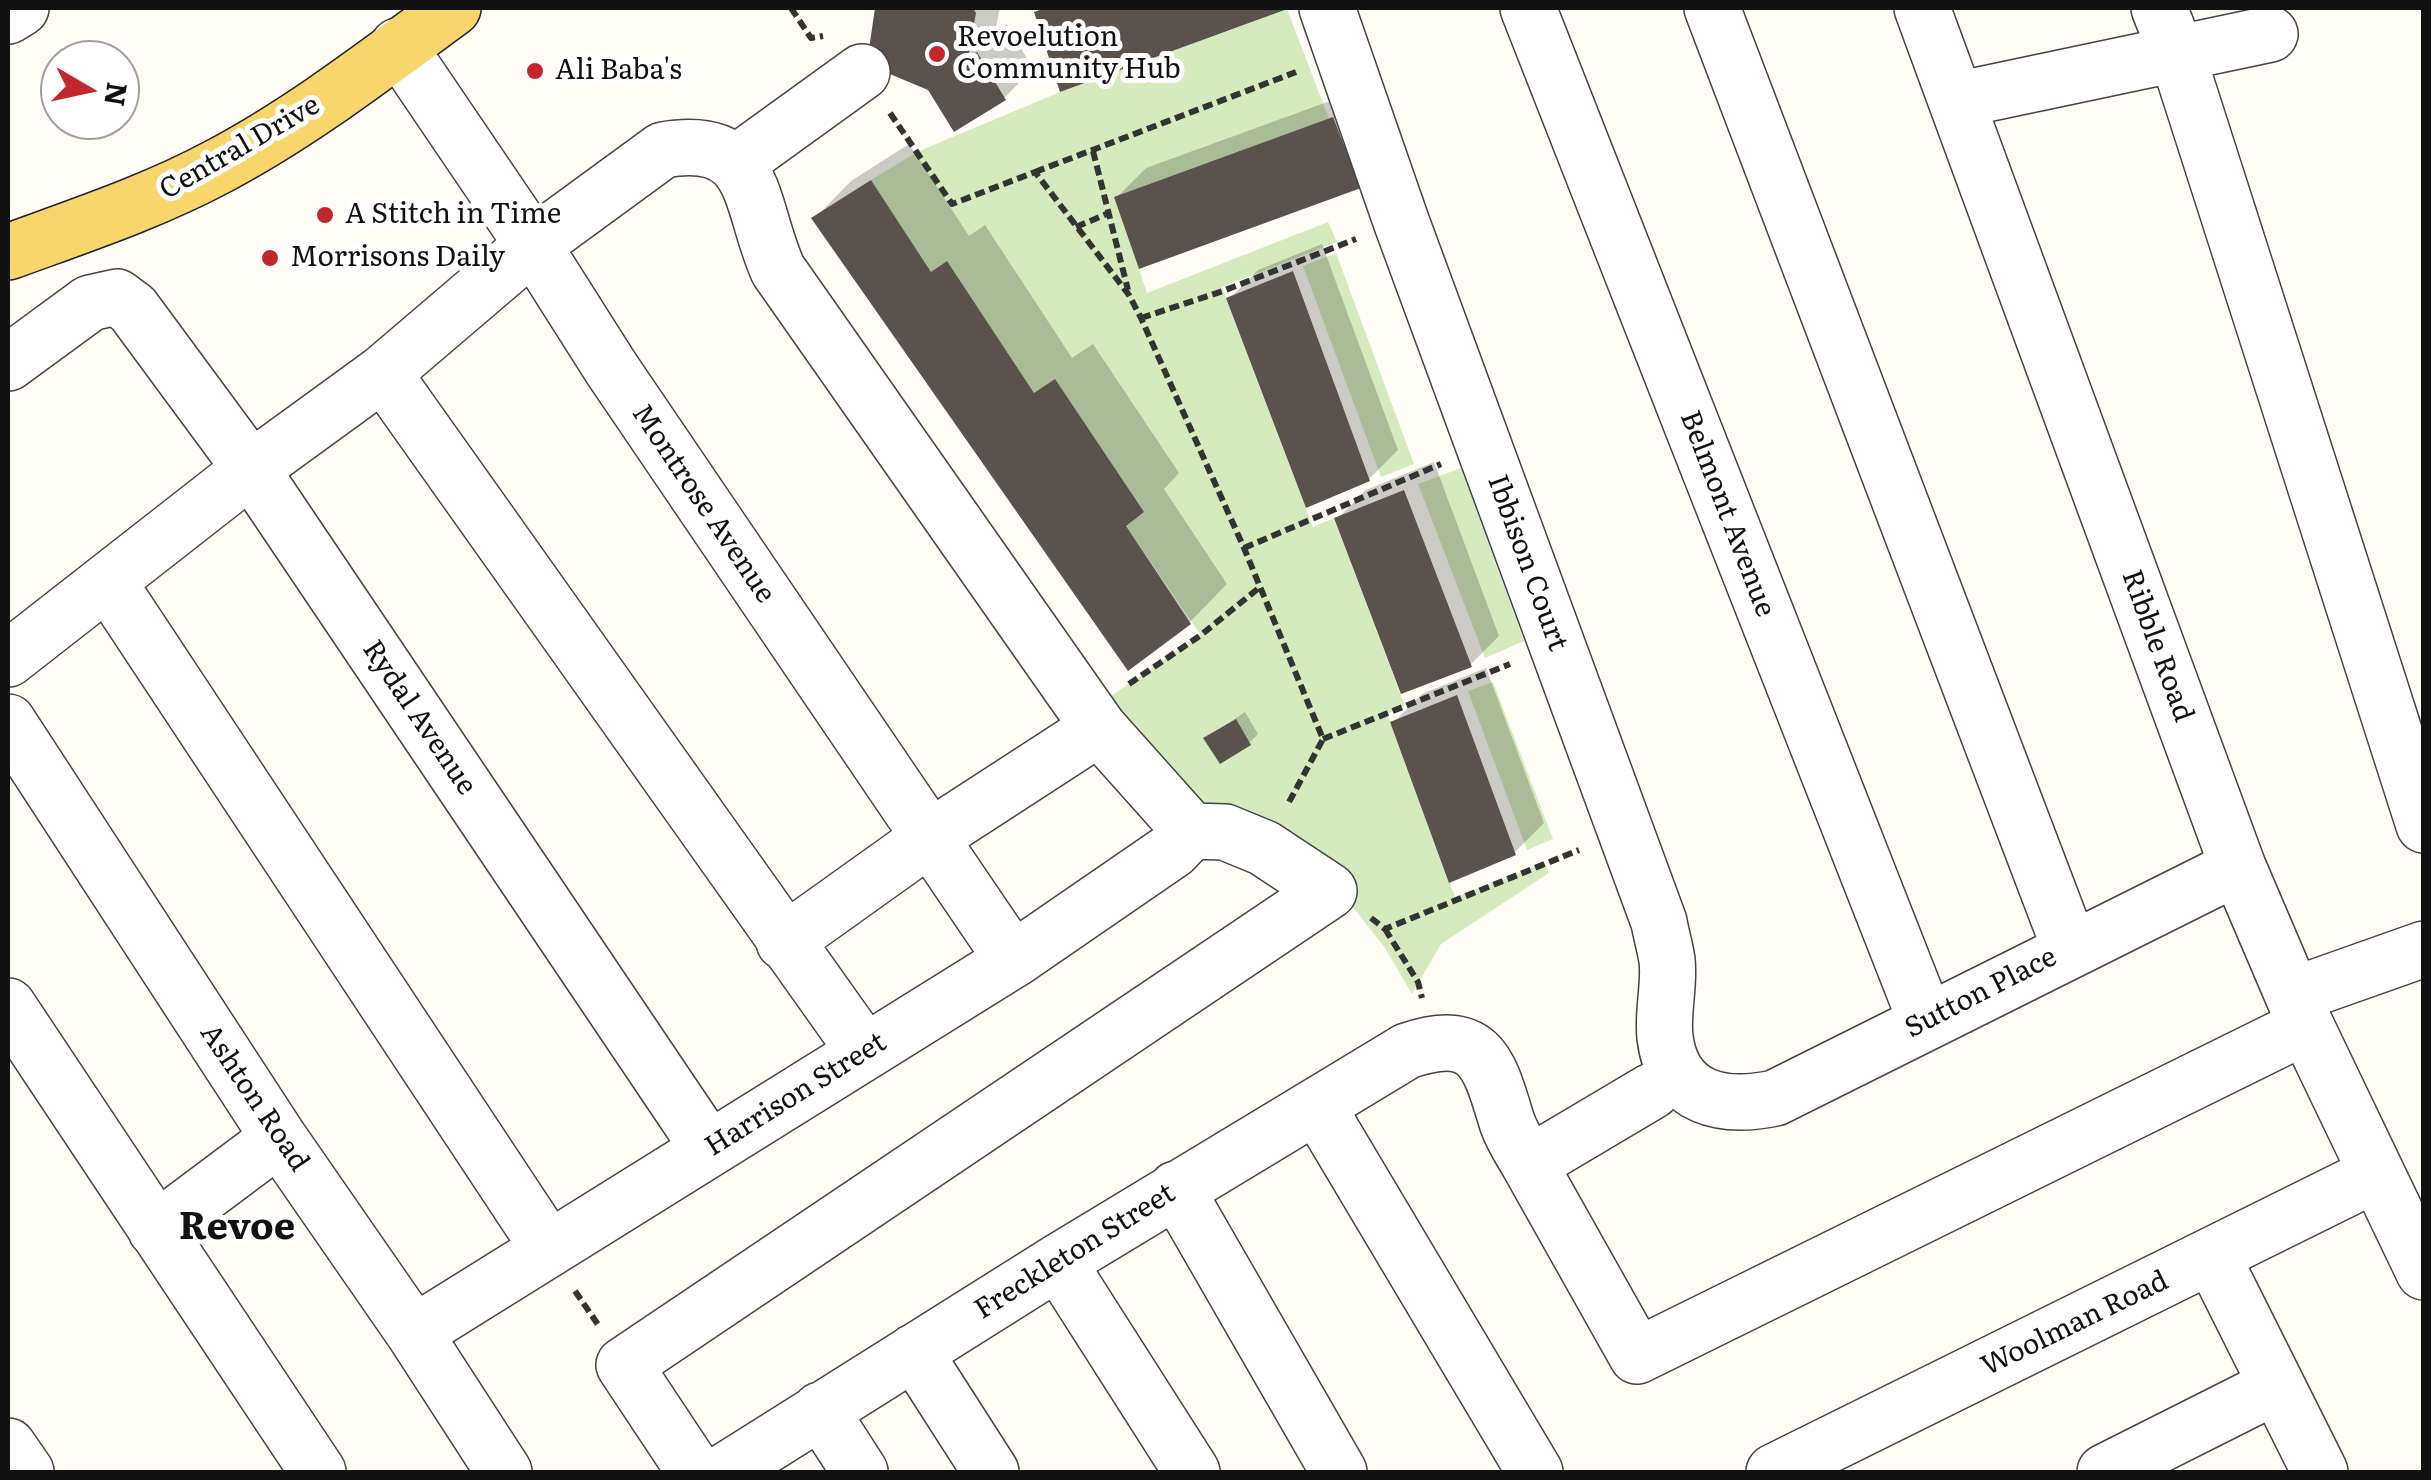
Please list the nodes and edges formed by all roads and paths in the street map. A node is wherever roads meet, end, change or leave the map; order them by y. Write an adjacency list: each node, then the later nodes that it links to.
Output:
1 (21, 8): 6 (street)
2 (792, 8): 11 (path)
3 (1528, 8): 49 (street, Belmont Avenue)
4 (1712, 8): 44 (street)
5 (1922, 8): 12 (street, Ribble Road)
6 (8, 16)
7 (424, 22): 19 (street, Montrose Avenue); 20 (main road, Central Drive)
8 (2167, 29): 10 (street); 12 (street); 35 (street)
9 (1335, 30): 13 (path); 17 (street, Ibbison Court)
10 (2270, 34)
11 (862, 72): 14 (street); 15 (path)
12 (1957, 100): 40 (street, Ribble Road)
13 (1093, 150): 15 (path); 16 (path)
14 (736, 163): 19 (street); 32 (street)
15 (1035, 172): 18 (path)
16 (1110, 213): 18 (path); 21 (path)
17 (1401, 221): 22 (path); 25 (street, Ibbison Court)
18 (1076, 227): 21 (path)
19 (533, 246): 24 (street); 37 (street, Montrose Avenue)
20 (8, 252)
21 (1129, 295): 22 (path)
22 (1141, 318): 27 (path)
23 (8, 364): 26 (street, Rydal Avenue)
24 (382, 373): 26 (street); 43 (street)
25 (1484, 447): 27 (path); 30 (street, Ibbison Court)
26 (251, 469): 28 (street); 56 (street, Rydal Avenue)
27 (1244, 548): 29 (path)
28 (108, 582): 31 (street); 61 (street)
29 (1260, 587): 32 (path); 34 (path)
30 (1558, 645): 34 (path); 36 (street, Ibbison Court)
31 (8, 658)
32 (1094, 720): 37 (street); 38 (street)
33 (8, 722): 55 (street, Ashton Road)
34 (1323, 739): 39 (path)
35 (2424, 825)
36 (1627, 832): 42 (path); 53 (street, Ibbison Court)
37 (930, 837): 43 (street); 46 (street, Montrose Avenue)
38 (1182, 840): 39 (street); 46 (street, Harrison Street)
39 (1264, 848): 41 (street)
40 (2238, 867): 44 (street, Sutton Place); 48 (street, Ribble Road)
41 (1329, 892): 42 (path); 67 (street)
42 (1385, 929): 50 (path)
43 (784, 942): 51 (street)
44 (2070, 948): 49 (street, Sutton Place)
45 (2424, 949): 48 (street)
46 (1013, 960): 51 (street, Harrison Street)
47 (8, 1006): 60 (street)
48 (2300, 1010): 57 (street); 58 (street, Ribble Road)
49 (1926, 1021): 53 (street, Sutton Place)
50 (1433, 1042): 54 (street, Freckleton Street); 57 (street)
51 (865, 1052): 56 (street, Harrison Street)
52 (1652, 1091): 57 (street)
53 (1720, 1102)
54 (1317, 1106): 59 (street, Freckleton Street); 80 (street)
55 (279, 1138): 60 (street); 65 (street, Ashton Road)
56 (709, 1149): 61 (street, Harrison Street)
57 (1530, 1164)
58 (2376, 1174): 62 (street, Woolman Road); 64 (street, Ribble Road)
59 (1176, 1189): 63 (street, Freckleton Street); 79 (street)
60 (156, 1230): 72 (street)
61 (549, 1249): 65 (street, Harrison Street); 67 (path)
62 (2212, 1256): 68 (street); 81 (street, Woolman Road)
63 (1058, 1262): 66 (street, Freckleton Street); 78 (street)
64 (2424, 1272)
65 (414, 1333): 73 (street, Ashton Road)
66 (914, 1352): 69 (street, Freckleton Street); 77 (street)
67 (624, 1365): 74 (street)
68 (2276, 1386): 82 (street); 83 (street)
69 (820, 1410): 75 (street, Freckleton Street); 76 (street)
70 (8, 1446): 71 (street)
71 (26, 1472)
72 (318, 1472)
73 (504, 1472)
74 (695, 1472)
75 (724, 1472)
76 (860, 1472)
77 (991, 1472)
78 (1192, 1472)
79 (1339, 1472)
80 (1535, 1472)
81 (1774, 1472)
82 (2105, 1472)
83 (2320, 1472)

